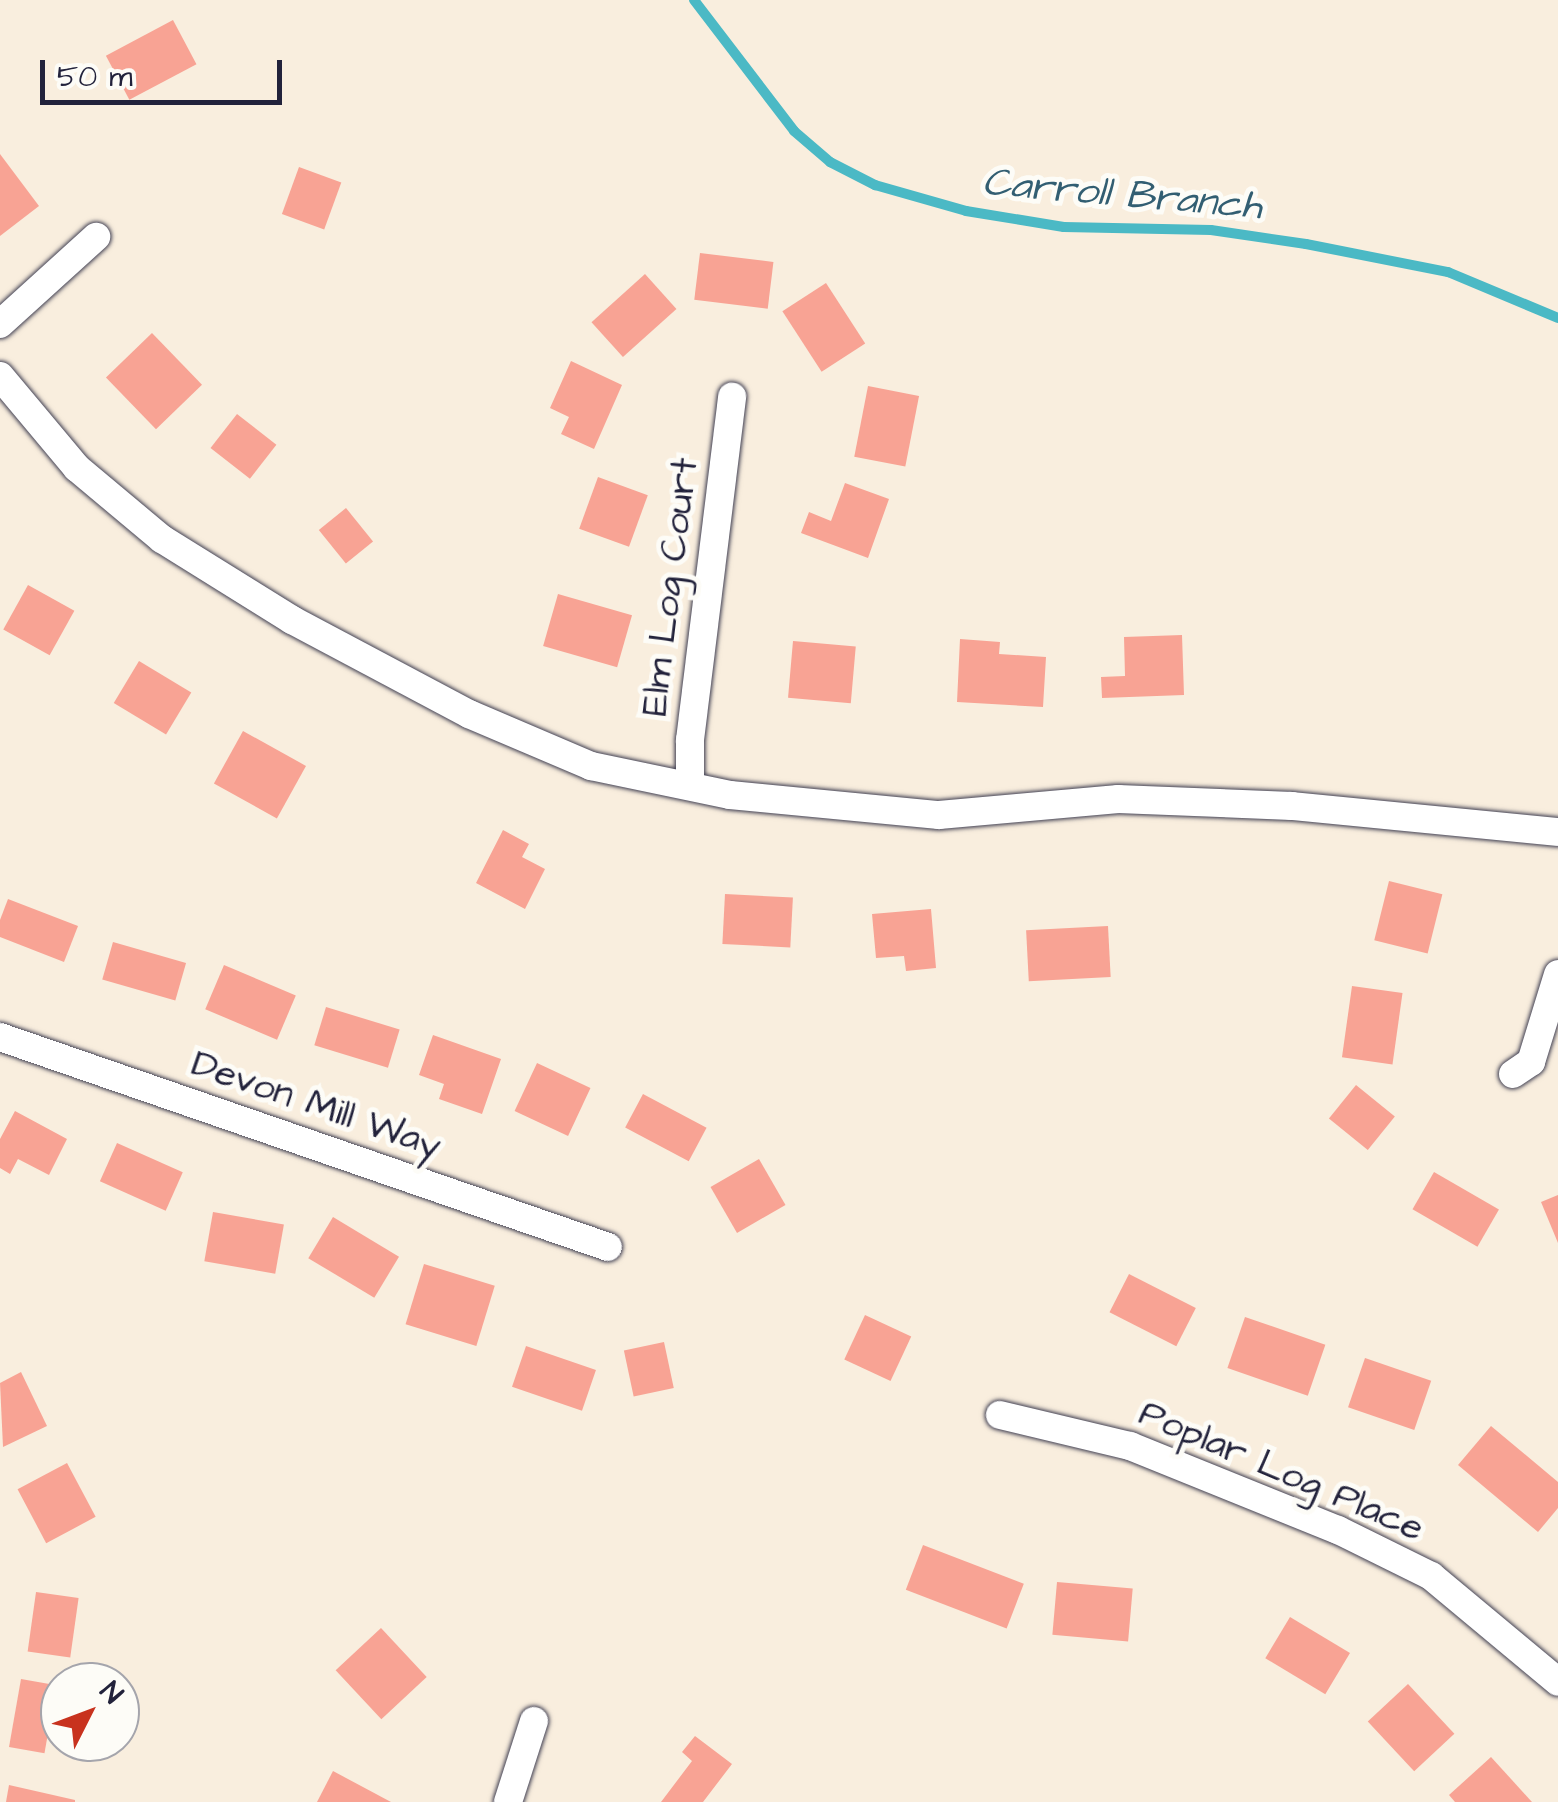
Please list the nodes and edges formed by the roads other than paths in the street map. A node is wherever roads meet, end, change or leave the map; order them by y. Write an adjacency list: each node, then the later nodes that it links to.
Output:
1 (96, 237): 2 (street)
2 (0, 324)
3 (0, 376): 5 (street)
4 (732, 396): 5 (street, Elm Log Court)
5 (690, 786): 6 (street)
6 (1558, 832)
7 (1558, 974): 9 (street)
8 (0, 1037): 10 (street, Devon Mill Way)
9 (1514, 1074)
10 (608, 1247)
11 (1000, 1415): 12 (street, Poplar Log Place)
12 (1558, 1682)
13 (534, 1721): 14 (street)
14 (508, 1802)

